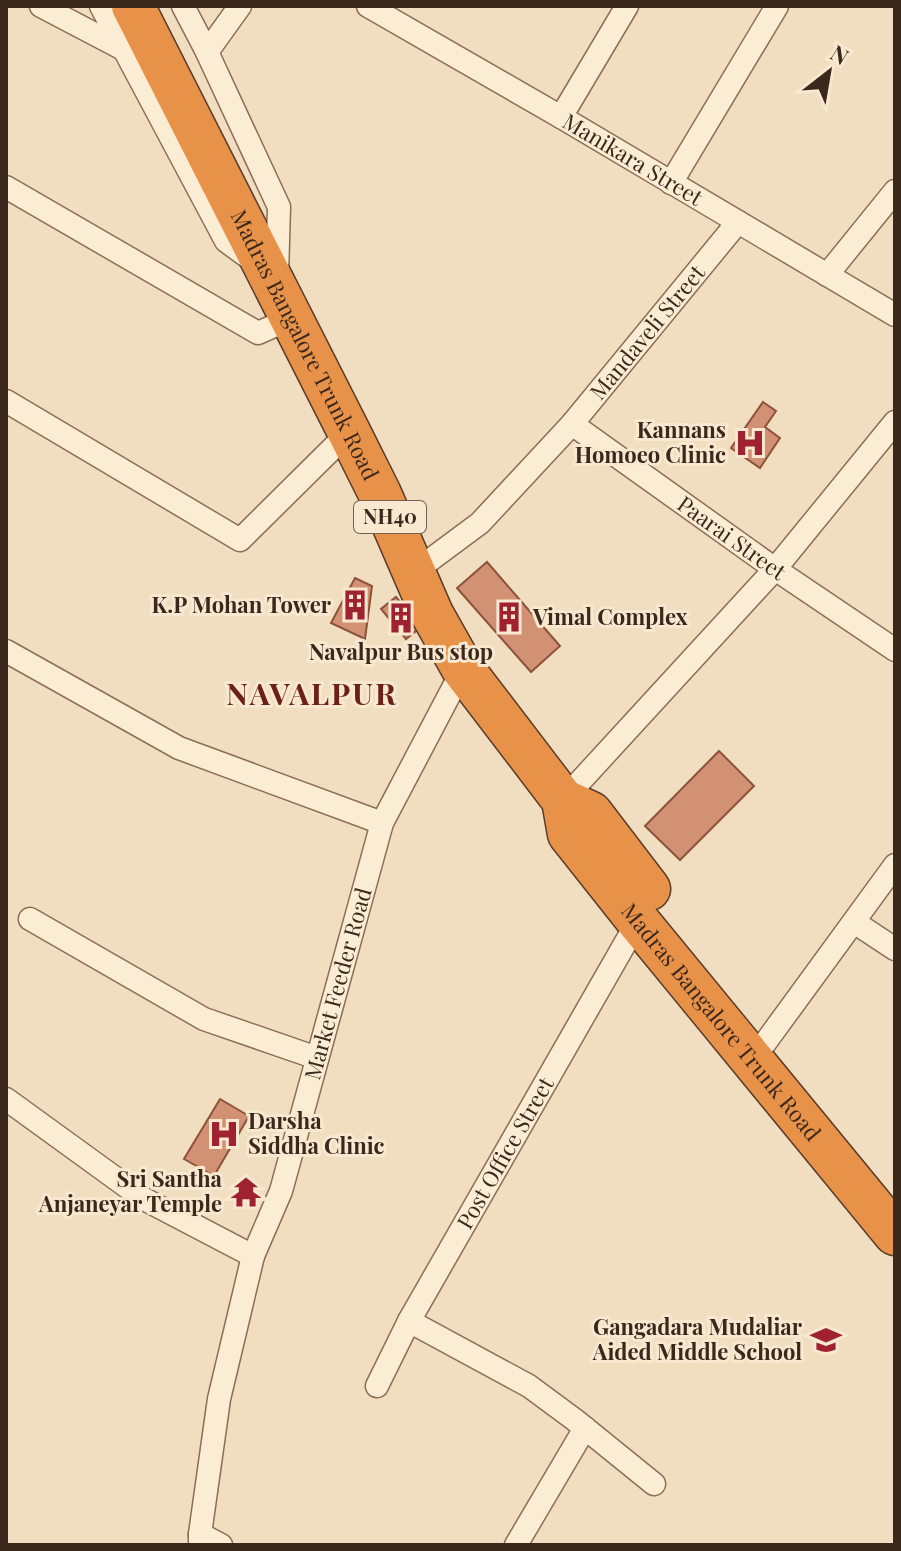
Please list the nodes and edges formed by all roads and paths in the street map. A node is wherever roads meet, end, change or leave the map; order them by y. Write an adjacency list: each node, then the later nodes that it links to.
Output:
1 (41, 6): 9 (street)
2 (101, 6): 9 (street)
3 (133, 6): 17 (highway, Madras Bangalore Trunk Road / NH40)
4 (183, 6): 10 (street)
5 (240, 6): 10 (street)
6 (368, 6): 11 (street, Manikara Street)
7 (627, 6): 11 (street)
8 (777, 6): 12 (street)
9 (125, 50): 17 (street)
10 (207, 52): 17 (street)
11 (561, 117): 12 (street, Manikara Street)
12 (671, 183): 15 (street, Manikara Street)
13 (6, 187): 17 (street)
14 (895, 191): 16 (street)
15 (738, 222): 16 (street, Manikara Street); 21 (street, Mandaveli Street)
16 (827, 275): 18 (street, Manikara Street)
17 (279, 294): 22 (highway, Madras Bangalore Trunk Road / NH40)
18 (895, 315)
19 (6, 401): 22 (street)
20 (895, 422): 23 (street)
21 (572, 424): 23 (street, Paarai Street); 24 (street, Mandaveli Street)
22 (349, 432): 24 (highway, Madras Bangalore Trunk Road / NH40)
23 (775, 569): 25 (street, Paarai Street); 28 (street)
24 (414, 572): 27 (highway, Madras Bangalore Trunk Road / NH40)
25 (895, 650)
26 (6, 651): 29 (street)
27 (463, 669): 28 (highway, Madras Bangalore Trunk Road / NH40); 29 (street, Market Feeder Road)
28 (563, 800): 32 (highway, Madras Bangalore Trunk Road / NH40); 35 (highway, Madras Bangalore Trunk Road / NH40)
29 (382, 823): 36 (street, Market Feeder Road)
30 (895, 865): 33 (street)
31 (30, 919): 36 (street)
32 (638, 921): 35 (highway, Madras Bangalore Trunk Road / NH40); 41 (street, Post Office Street)
33 (854, 922): 34 (street); 35 (street)
34 (895, 949)
35 (758, 1051): 38 (highway, Madras Bangalore Trunk Road / NH40); 39 (highway, Madras Bangalore Trunk Road / NH40)
36 (317, 1058): 40 (street, Market Feeder Road)
37 (6, 1099): 40 (street)
38 (895, 1195)
39 (895, 1234)
40 (253, 1256): 45 (street, Market Feeder Road)
41 (409, 1321): 42 (street, Post Office Street); 43 (street)
42 (377, 1386)
43 (585, 1428): 44 (street); 47 (street)
44 (654, 1484)
45 (200, 1539): 46 (street)
46 (221, 1545)
47 (516, 1545)

